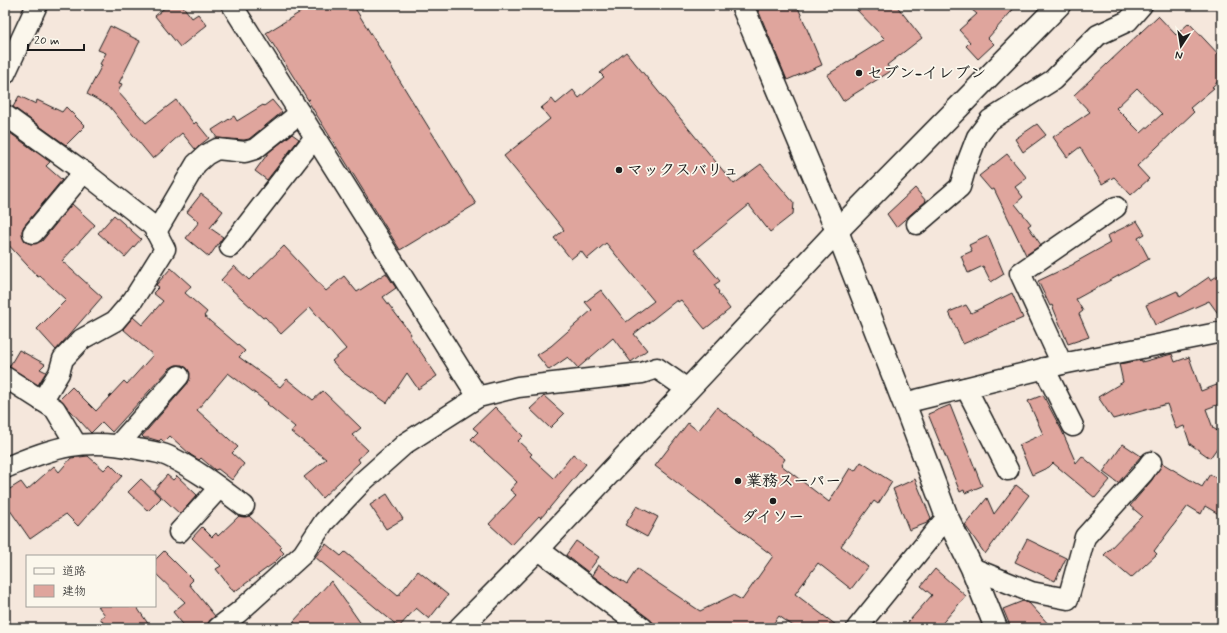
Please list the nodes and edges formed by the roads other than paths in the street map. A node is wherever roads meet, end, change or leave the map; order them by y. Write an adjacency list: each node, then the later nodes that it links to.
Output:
1 (37, 5): 6 (street)
2 (232, 5): 7 (street)
3 (742, 5): 13 (street)
4 (1059, 5): 13 (street)
5 (1142, 5): 12 (street)
6 (5, 74)
7 (300, 113): 9 (street); 14 (street)
8 (5, 115): 10 (street)
9 (315, 137): 16 (street); 23 (street)
10 (84, 172): 14 (street); 15 (street)
11 (1116, 207): 18 (street)
12 (917, 224)
13 (837, 231): 22 (street); 25 (street)
14 (156, 232): 24 (street)
15 (33, 233)
16 (230, 247)
17 (1222, 332): 18 (street)
18 (1053, 366): 21 (street); 26 (street)
19 (179, 376): 28 (street)
20 (5, 377): 24 (street)
21 (966, 388): 25 (street); 31 (street)
22 (688, 389): 23 (street); 36 (street)
23 (478, 397): 38 (street)
24 (42, 401): 27 (street)
25 (904, 403): 34 (street)
26 (1073, 426)
27 (76, 444): 28 (street); 30 (street)
28 (118, 445): 32 (street)
29 (1151, 462): 37 (street)
30 (5, 468)
31 (1008, 470)
32 (219, 488): 33 (street); 35 (street)
33 (244, 506)
34 (947, 517): 37 (street); 41 (street)
35 (178, 532)
36 (538, 549): 39 (street); 40 (street)
37 (972, 568): 42 (street)
38 (218, 628)
39 (460, 628)
40 (642, 628)
41 (857, 628)
42 (996, 628)

